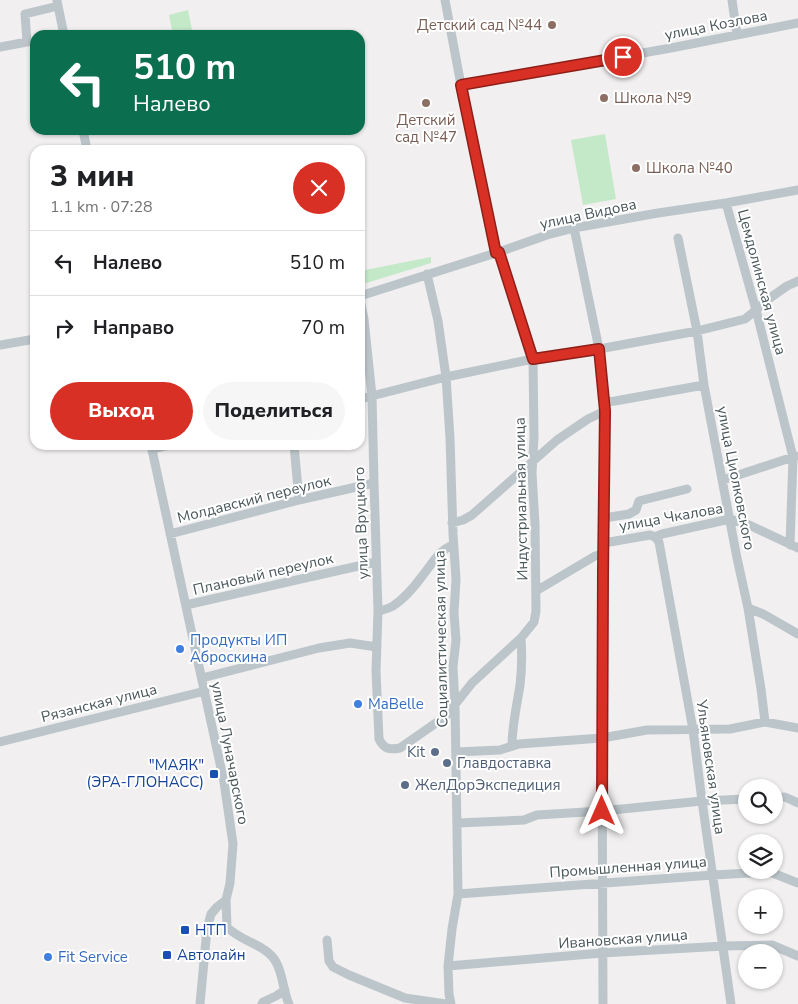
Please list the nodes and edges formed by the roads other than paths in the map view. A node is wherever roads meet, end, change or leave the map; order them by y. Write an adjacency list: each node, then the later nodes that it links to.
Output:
1 (446, 0): 8 (street, Индустриальная улица)
2 (732, 0): 6 (street)
3 (57, 3): 5 (street); 7 (street)
4 (798, 24): 6 (street, улица Козлова)
5 (63, 30)
6 (737, 35): 8 (street, улица Козлова)
7 (0, 47)
8 (461, 85): 13 (street, Индустриальная улица)
9 (798, 190): 10 (street, улица Видова)
10 (726, 203): 11 (street, улица Видова); 17 (street, Цемдолинская улица)
11 (574, 228): 13 (street, улица Видова); 22 (street)
12 (678, 238): 19 (street, улица Циолковского)
13 (497, 252): 14 (street, улица Видова); 23 (street, Индустриальная улица)
14 (427, 274): 16 (street, улица Видова); 24 (street, Социалистическая улица)
15 (798, 281): 17 (street)
16 (365, 296)
17 (756, 310): 19 (street); 31 (street, Цемдолинская улица)
18 (365, 329): 26 (street, улица Вруцкого)
19 (697, 332): 22 (street); 25 (street, улица Циолковского)
20 (30, 340): 21 (street)
21 (0, 345)
22 (599, 349): 23 (street); 28 (street)
23 (533, 359): 24 (street); 32 (street, Индустриальная улица)
24 (446, 377): 26 (street); 39 (street, Социалистическая улица)
25 (704, 385): 28 (street); 33 (street, улица Циолковского)
26 (372, 396): 27 (street); 34 (street, улица Вруцкого)
27 (365, 398)
28 (605, 407): 32 (street); 37 (street)
29 (152, 450): 40 (street, улица Луначарского)
30 (294, 450): 36 (street)
31 (795, 457): 33 (street); 44 (street, Цемдолинская улица)
32 (532, 462): 39 (street); 47 (street, Индустриальная улица)
33 (723, 480): 38 (street, улица Циолковского)
34 (374, 483): 36 (street, Молдавский переулок); 46 (street, улица Вруцкого)
35 (688, 489): 37 (street)
36 (299, 500): 40 (street, Молдавский переулок)
37 (604, 518): 42 (street)
38 (730, 520): 41 (street, улица Чкалова); 44 (street, улица Чкалова); 49 (street, улица Циолковского)
39 (452, 524): 43 (street, Социалистическая улица)
40 (170, 534): 48 (street, улица Луначарского)
41 (655, 537): 42 (street, улица Чкалова); 59 (street, Ульяновская улица)
42 (604, 543): 45 (street)
43 (453, 545): 50 (street); 56 (street, Социалистическая улица)
44 (794, 546)
45 (603, 554): 47 (street); 60 (street)
46 (376, 562): 48 (street, Плановый переулок); 50 (street, улица Вруцкого)
47 (536, 591): 52 (street, Индустриальная улица)
48 (186, 605): 54 (street, улица Луначарского)
49 (748, 608): 51 (street); 57 (street, улица Циолковского)
50 (378, 611): 53 (street, улица Вруцкого)
51 (798, 634)
52 (521, 638): 56 (street); 62 (street)
53 (377, 647): 54 (street); 56 (street, улица Вруцкого)
54 (202, 678): 55 (street, улица Луначарского)
55 (205, 691): 61 (street, Рязанская улица); 74 (street, улица Луначарского)
56 (455, 704): 63 (street, Социалистическая улица)
57 (765, 722): 58 (street); 59 (street)
58 (798, 728)
59 (693, 730): 60 (street); 66 (street, Ульяновская улица)
60 (602, 738): 62 (street); 68 (street)
61 (0, 742)
62 (512, 746): 63 (street)
63 (456, 752): 69 (street, Социалистическая улица)
64 (783, 797): 67 (street)
65 (738, 800): 66 (street)
66 (702, 802): 68 (street); 70 (street, Ульяновская улица)
67 (798, 803)
68 (602, 811): 69 (street); 71 (street)
69 (458, 823): 73 (street, Социалистическая улица)
70 (713, 875): 71 (street, Промышленная улица); 72 (street, Промышленная улица); 76 (street, Ульяновская улица)
71 (602, 883): 73 (street, Промышленная улица); 77 (street)
72 (798, 883)
73 (458, 894): 79 (street, Социалистическая улица)
74 (226, 900): 80 (street, улица Луначарского); 81 (street)
75 (327, 940): 84 (street)
76 (724, 946): 77 (street, Ивановская улица); 78 (street, Ивановская улица); 87 (street, Ульяновская улица)
77 (602, 953): 79 (street, Ивановская улица); 86 (street)
78 (798, 956)
79 (448, 966): 85 (street, Социалистическая улица)
80 (284, 990): 82 (street); 83 (street)
81 (200, 1004)
82 (262, 1004)
83 (289, 1004)
84 (446, 1004)
85 (451, 1004)
86 (603, 1004)
87 (732, 1004)

